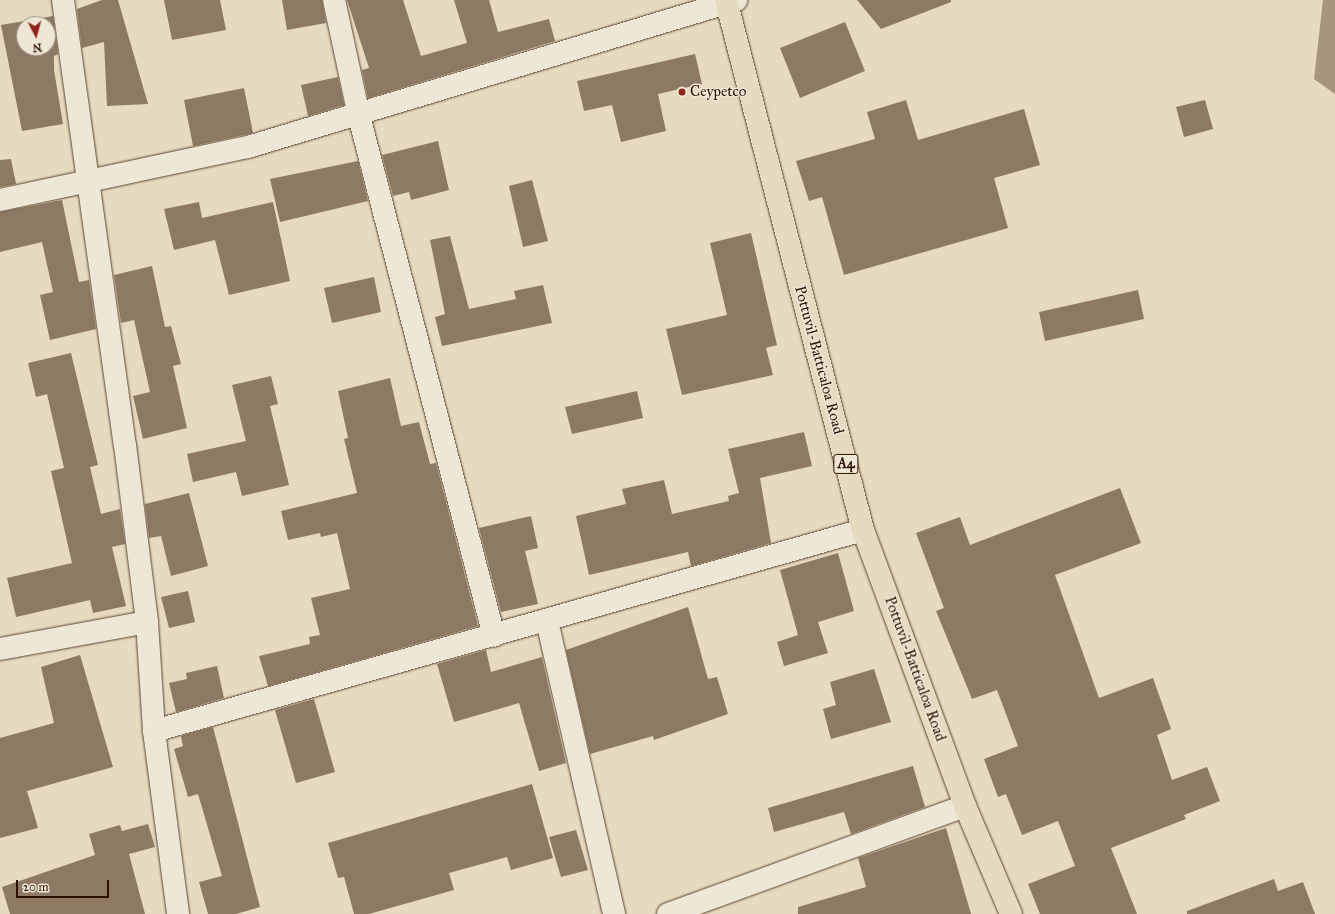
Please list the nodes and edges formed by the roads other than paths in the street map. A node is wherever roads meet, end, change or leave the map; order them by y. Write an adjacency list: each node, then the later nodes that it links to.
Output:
1 (63, 0): 5 (street)
2 (334, 0): 4 (street)
3 (729, 1): 4 (street); 7 (highway, Pottuvil-Batticaloa Road / A4)
4 (359, 116): 5 (street); 10 (street)
5 (91, 180): 6 (street); 9 (street)
6 (0, 200)
7 (863, 530): 8 (street); 13 (highway, Pottuvil-Batticaloa Road / A4)
8 (547, 621): 10 (street); 15 (street)
9 (147, 622): 11 (street); 12 (street)
10 (494, 636): 12 (street)
11 (0, 649)
12 (154, 731): 14 (street)
13 (965, 806): 16 (street); 17 (highway, Pottuvil-Batticaloa Road / A4)
14 (178, 914)
15 (614, 914)
16 (668, 914)
17 (1011, 914)

